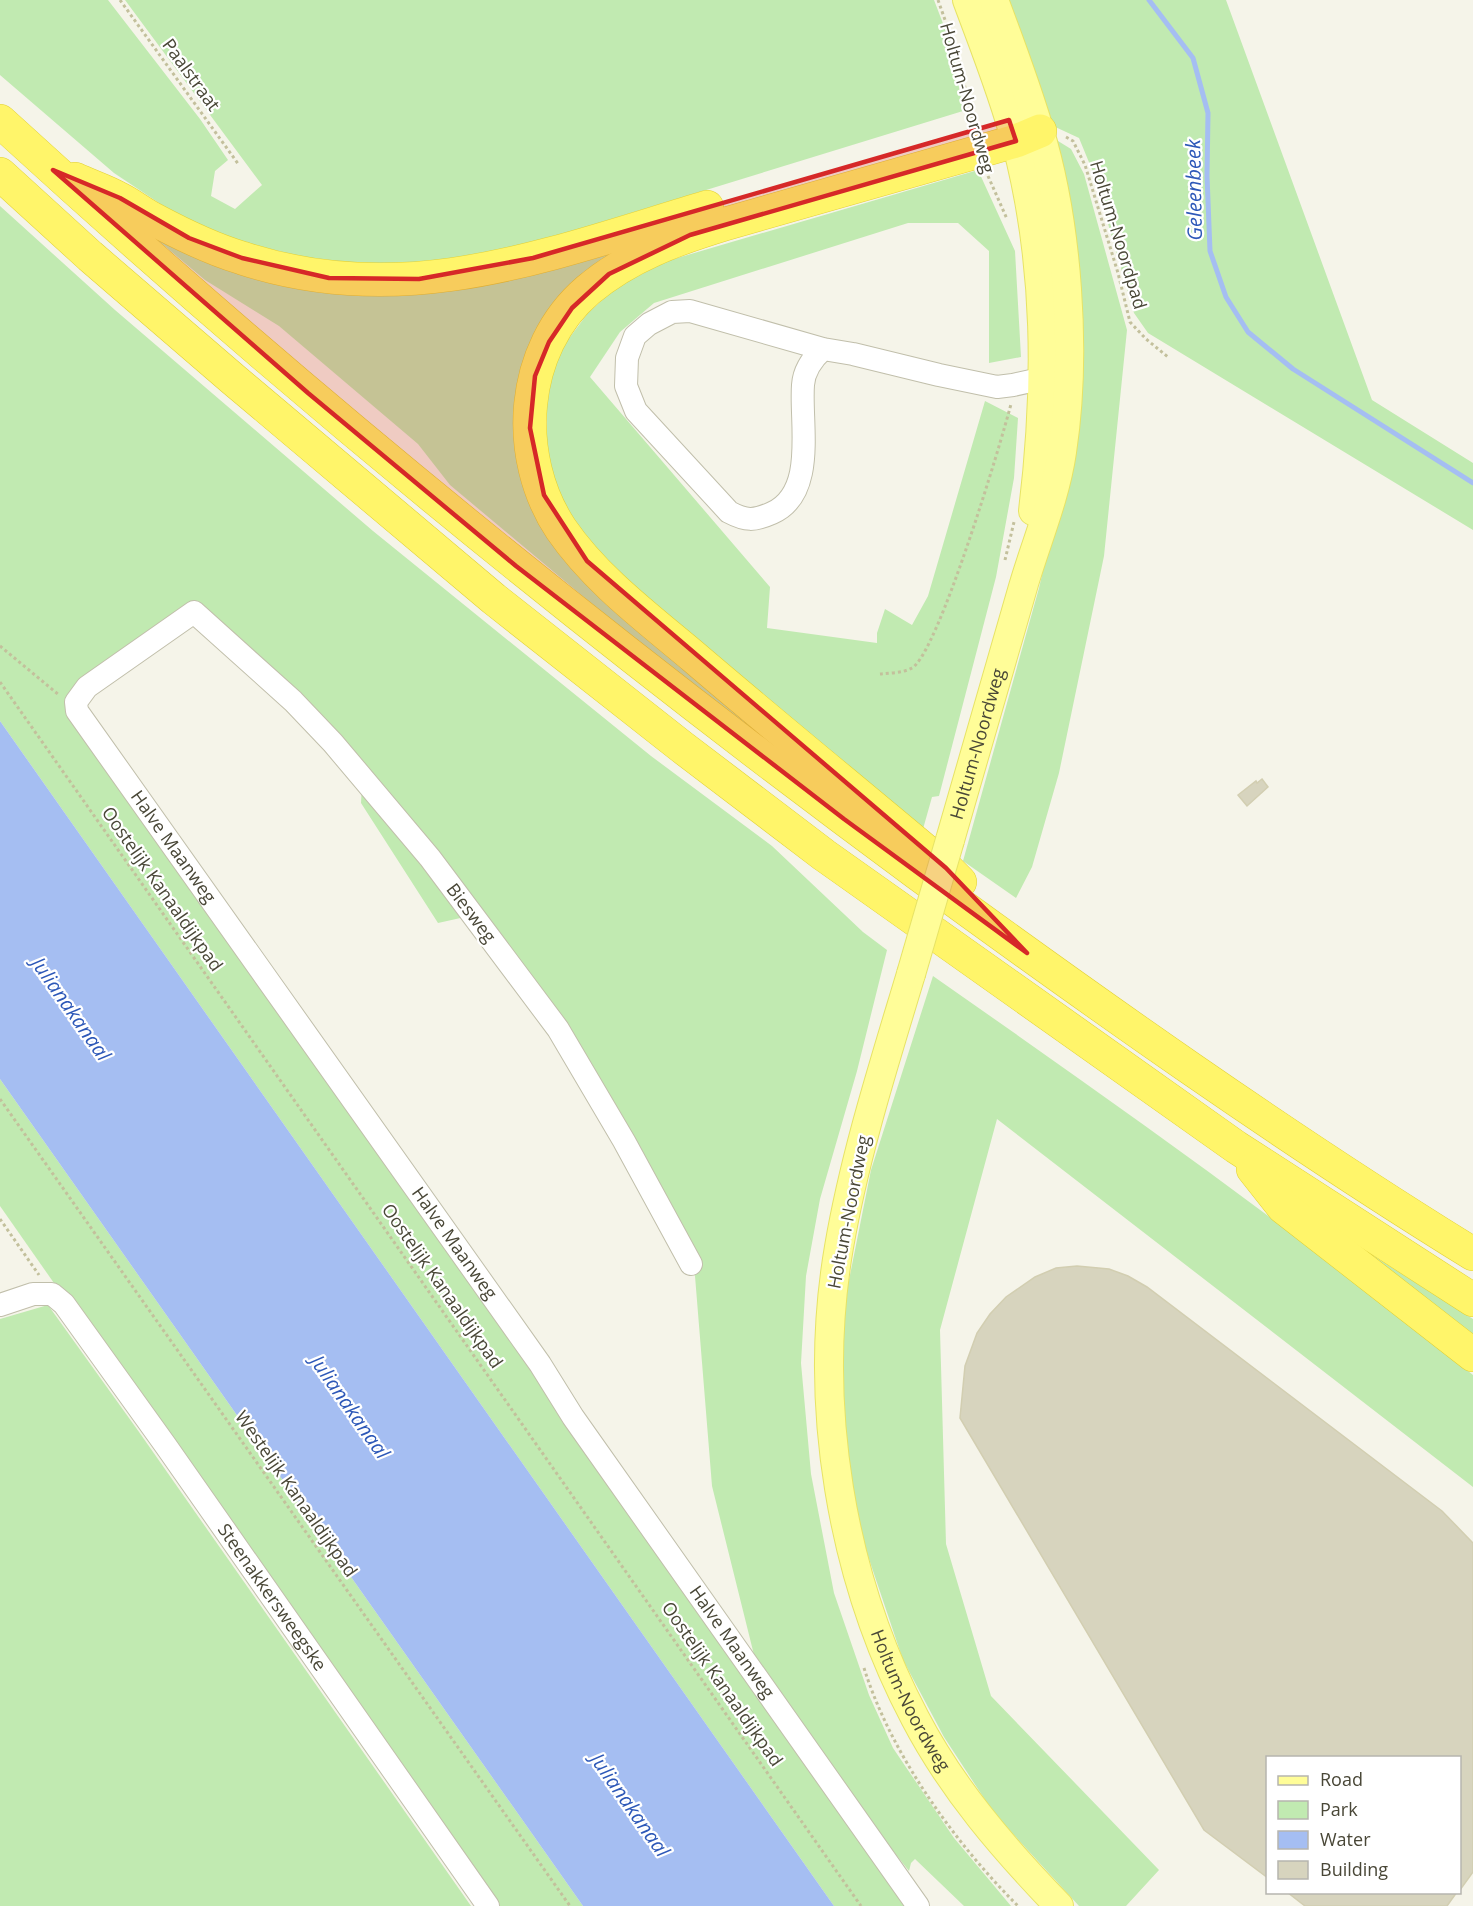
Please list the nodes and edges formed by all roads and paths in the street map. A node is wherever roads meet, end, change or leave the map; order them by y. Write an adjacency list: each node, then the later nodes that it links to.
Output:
1 (120, 0): 8 (path, Paalstraat)
2 (938, 0): 7 (path, Holtum-Noordweg)
3 (966, 0): 6 (main road, Holtum-Noordweg)
4 (994, 0): 6 (main road, Holtum-Noordweg)
5 (0, 121): 9 (highway)
6 (1021, 131): 7 (highway); 13 (path, Holtum-Noordpad); 14 (main road, Holtum-Noordweg)
7 (977, 140): 9 (highway); 11 (path, Holtum-Noordweg); 22 (highway)
8 (239, 165)
9 (53, 170): 22 (highway)
10 (0, 174): 24 (highway)
11 (1009, 223)
12 (823, 349): 12 (street); 15 (street)
13 (1168, 357)
14 (1056, 375): 15 (street); 17 (main road, Holtum-Noordweg)
15 (1013, 385): 19 (path)
16 (1015, 520): 17 (path)
17 (1014, 575): 38 (main road, Holtum-Noordweg, bridge)
18 (0, 646): 21 (path)
19 (880, 674)
20 (0, 682): 35 (path, Oostelijk Kanaaldijkpad)
21 (76, 702): 27 (street, Biesweg); 36 (street, Halve Maanweg)
22 (1027, 953): 26 (highway)
23 (0, 1099): 34 (path, Westelijk Kanaaldijkpad)
24 (1236, 1147): 29 (highway); 31 (highway)
25 (0, 1219): 28 (path)
26 (1473, 1254)
27 (691, 1264)
28 (52, 1294): 30 (street); 33 (street, Steenakkersweegske)
29 (1473, 1300)
30 (0, 1305)
31 (1473, 1355)
32 (863, 1664): 37 (path, Holtum-Noordweg)
33 (488, 1906)
34 (570, 1906)
35 (861, 1906)
36 (918, 1906)
37 (1018, 1906)
38 (1059, 1906)

